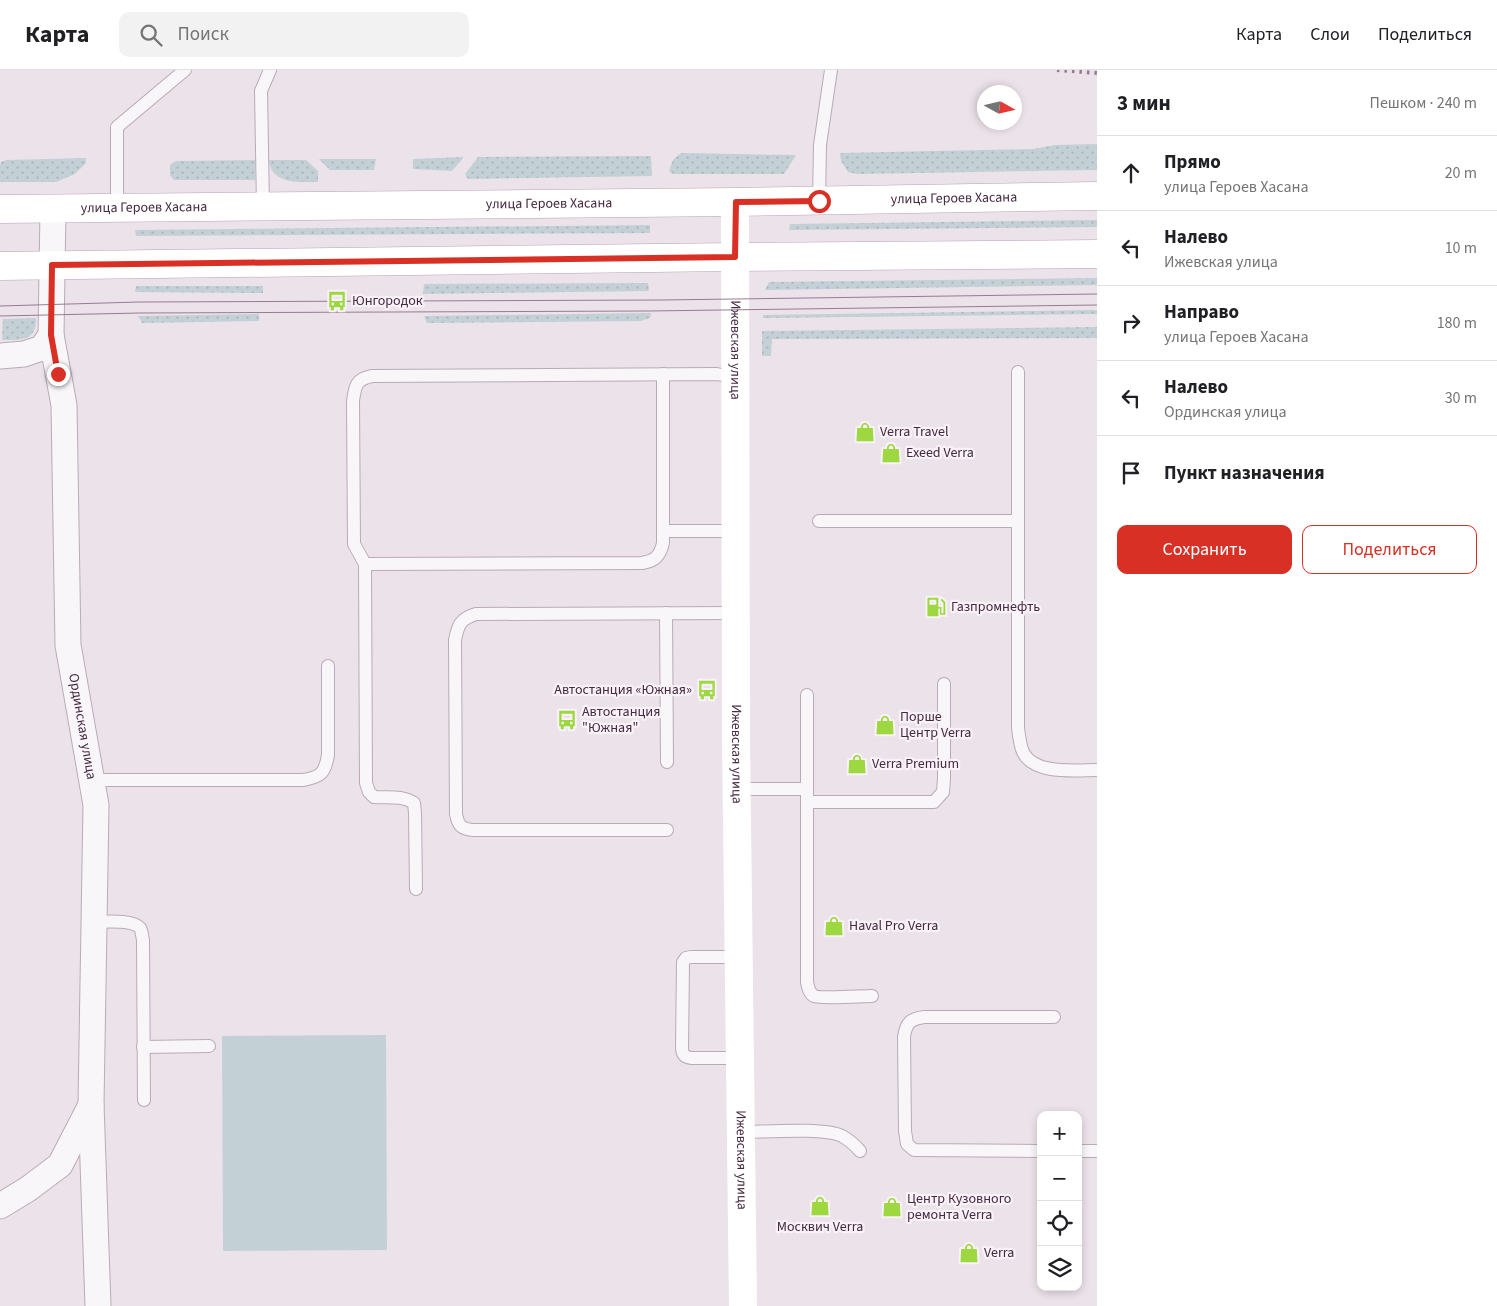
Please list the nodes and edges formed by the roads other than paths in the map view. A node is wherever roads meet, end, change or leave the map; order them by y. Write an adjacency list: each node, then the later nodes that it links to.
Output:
1 (184, 70): 10 (lane)
2 (270, 70): 7 (lane)
3 (831, 70): 5 (lane)
4 (1097, 196): 5 (main road, улица Героев Хасана)
5 (819, 201): 6 (main road, улица Героев Хасана)
6 (736, 202): 7 (main road, улица Героев Хасана); 12 (main road, Ижевская улица)
7 (263, 207): 10 (main road, улица Героев Хасана)
8 (0, 209): 9 (main road, улица Героев Хасана)
9 (53, 209): 10 (main road, улица Героев Хасана); 13 (street, Ординская улица)
10 (117, 209)
11 (1097, 254): 12 (main road)
12 (735, 257): 13 (main road); 19 (main road, Ижевская улица)
13 (52, 265): 14 (main road); 15 (street, Ординская улица)
14 (0, 266)
15 (51, 335): 16 (street); 32 (street, Ординская улица)
16 (0, 356)
17 (1018, 372): 21 (lane)
18 (663, 374): 19 (lane); 22 (lane); 24 (lane)
19 (736, 378): 23 (main road, Ижевская улица)
20 (820, 521): 21 (lane)
21 (1018, 521): 31 (lane)
22 (663, 531): 23 (lane); 24 (lane)
23 (736, 531): 26 (main road, Ижевская улица)
24 (365, 564): 37 (lane)
25 (666, 613): 26 (lane); 30 (lane); 36 (lane)
26 (736, 613): 33 (main road, Ижевская улица)
27 (328, 666): 32 (lane)
28 (944, 684): 35 (lane)
29 (807, 696): 34 (lane)
30 (666, 762)
31 (1097, 770)
32 (92, 780): 38 (street, Ординская улица)
33 (736, 789): 34 (lane); 39 (main road, Ижевская улица)
34 (807, 789): 35 (lane)
35 (807, 802): 40 (lane)
36 (667, 830)
37 (416, 889)
38 (94, 922): 42 (lane); 46 (street, Ординская улица)
39 (739, 957): 44 (main road, Ижевская улица); 44 (lane)
40 (872, 996)
41 (1054, 1017): 49 (lane)
42 (144, 1046): 43 (lane); 45 (lane)
43 (209, 1046)
44 (740, 1058): 47 (main road, Ижевская улица)
45 (144, 1100)
46 (91, 1104): 52 (street, Ординская улица); 53 (street)
47 (741, 1132): 48 (lane); 54 (main road, Ижевская улица)
48 (860, 1151)
49 (1037, 1151)
50 (1082, 1151): 51 (lane)
51 (1097, 1151)
52 (0, 1206)
53 (98, 1306)
54 (744, 1306)

